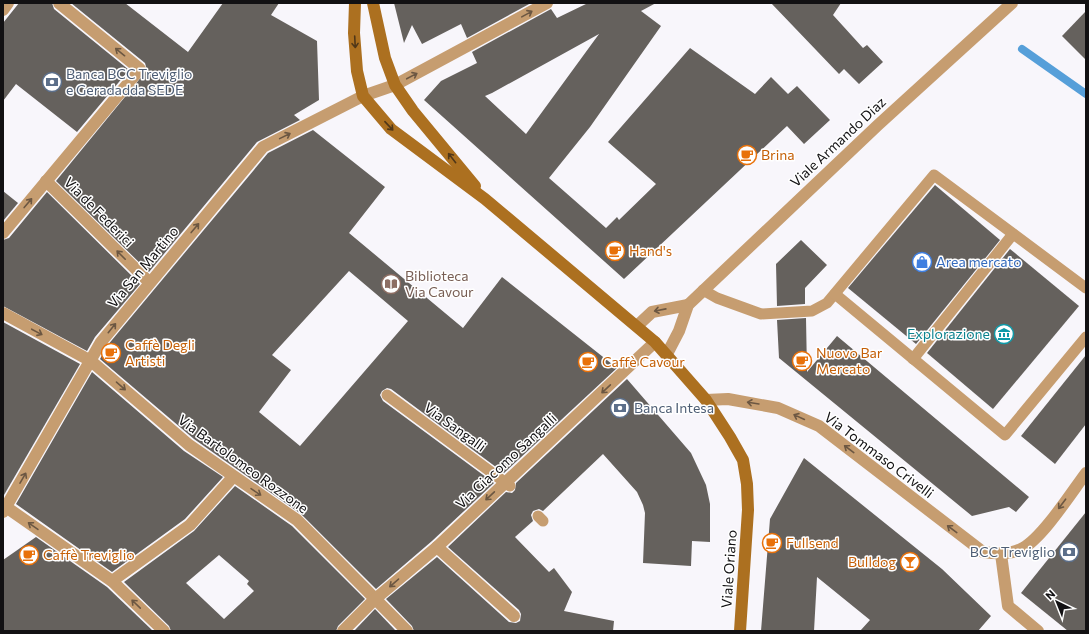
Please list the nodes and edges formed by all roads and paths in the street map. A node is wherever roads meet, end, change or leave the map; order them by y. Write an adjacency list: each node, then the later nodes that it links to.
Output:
1 (8, 3): 7 (street)
2 (59, 3): 10 (street, one-way to 2)
3 (355, 3): 9 (street, one-way to 9)
4 (373, 3): 8 (street)
5 (547, 3): 8 (street, Via San Martino, one-way to 5)
6 (1012, 3): 16 (street, Viale Armando Diaz)
7 (3, 10)
8 (395, 85): 9 (street, Via San Martino); 11 (street, one-way to 8)
9 (364, 96): 11 (street, one-way to 11); 14 (street, Via San Martino, one-way to 9)
10 (46, 181): 12 (street, one-way to 10); 14 (street, Via de Federici, one-way to 10)
11 (485, 199): 20 (street, Viale Oriano)
12 (3, 233)
13 (1013, 234): 15 (lane); 17 (lane); 24 (lane)
14 (149, 282): 25 (street, Via San Martino, one-way to 14)
15 (1086, 288)
16 (703, 290): 17 (lane); 18 (street, Viale Armando Diaz)
17 (835, 294): 24 (lane)
18 (688, 305): 20 (street, one-way to 20); 23 (street, Viale Armando Diaz)
19 (3, 313): 25 (street, Via Bartolomeo Rozzone, one-way to 25)
20 (637, 326): 22 (street, Viale Oriano)
21 (1086, 337): 24 (lane)
22 (655, 342): 23 (street, Viale Oriano); 30 (street, Via Giacomo Sangalli, one-way to 30)
23 (667, 354): 27 (street, Viale Oriano)
24 (913, 359)
25 (91, 361): 29 (street, Via Bartolomeo Rozzone, one-way to 29); 31 (street, Via San Martino, one-way to 25)
26 (387, 395): 30 (lane, Via Sangalli)
27 (706, 400): 33 (street, Via Tommaso Crivelli, one-way to 27); 40 (street, Viale Oriano)
28 (1086, 473): 33 (street, Via Tommaso Crivelli, one-way to 33)
29 (233, 477): 34 (street); 35 (street, Via Bartolomeo Rozzone, one-way to 35)
30 (507, 484): 32 (street, Via Giacomo Sangalli, one-way to 32)
31 (5, 509): 34 (street, one-way to 31)
32 (437, 547): 35 (street, Via Giacomo Sangalli, one-way to 35); 36 (street)
33 (1001, 554): 41 (street)
34 (112, 581): 37 (street, one-way to 34)
35 (374, 600): 38 (street, Via Giacomo Sangalli); 39 (street)
36 (514, 616)
37 (164, 631)
38 (343, 631)
39 (407, 631)
40 (740, 631)
41 (1038, 631)

